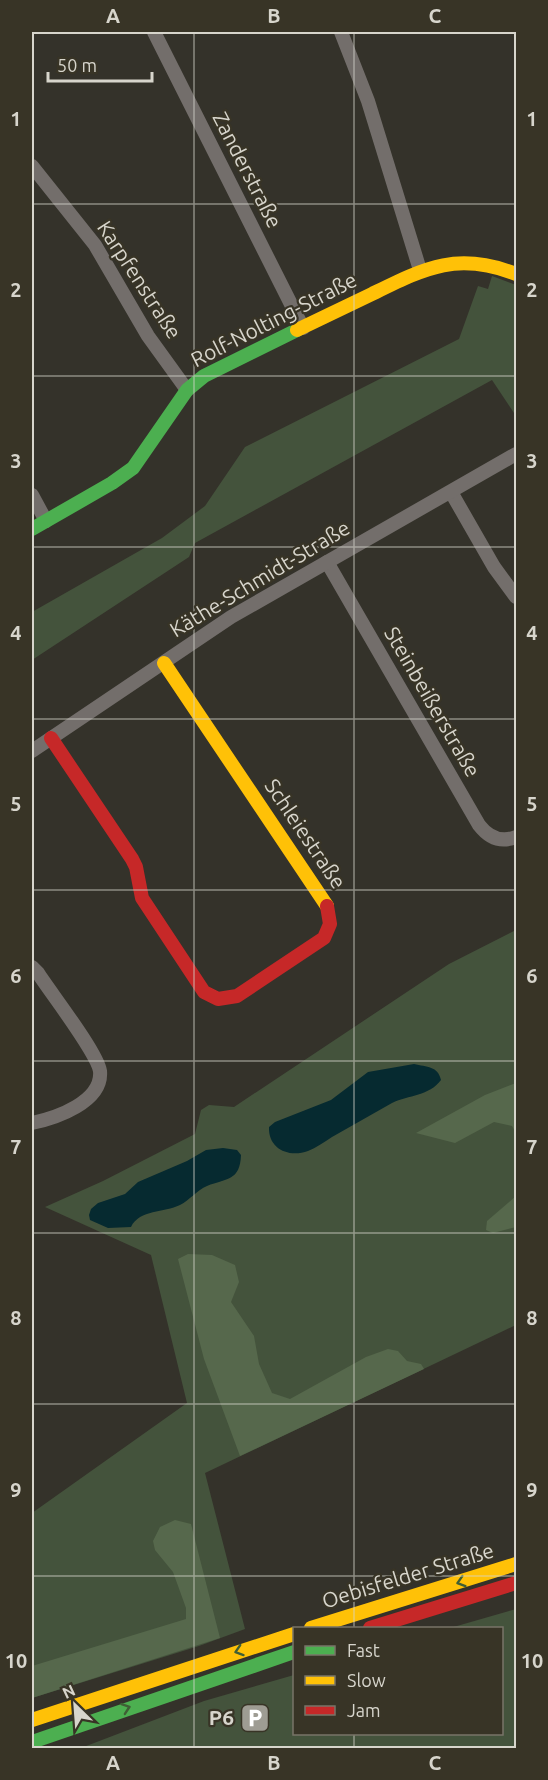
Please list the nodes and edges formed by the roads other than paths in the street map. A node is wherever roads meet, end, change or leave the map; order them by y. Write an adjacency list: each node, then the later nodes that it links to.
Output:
1 (154, 32): 6 (street, Zanderstraße)
2 (341, 32): 4 (street)
3 (32, 166): 7 (street, Karpfenstraße)
4 (420, 270): 5 (street, Rolf-Nolting-Straße); 6 (street, Rolf-Nolting-Straße)
5 (516, 274)
6 (303, 328): 7 (street, Rolf-Nolting-Straße)
7 (187, 390): 11 (street, Rolf-Nolting-Straße)
8 (516, 454): 9 (street, Käthe-Schmidt-Straße)
9 (451, 492): 13 (street, Käthe-Schmidt-Straße); 14 (street)
10 (32, 495): 11 (street)
11 (46, 521): 12 (street, Rolf-Nolting-Straße)
12 (32, 529)
13 (327, 562): 15 (street, Käthe-Schmidt-Straße); 18 (street, Steinbeißerstraße)
14 (516, 597)
15 (164, 663): 16 (street, Käthe-Schmidt-Straße); 16 (street, Schleiestraße)
16 (51, 738): 17 (street, Käthe-Schmidt-Straße)
17 (32, 751)
18 (516, 837)
19 (32, 967): 20 (street)
20 (32, 1123)
21 (516, 1564): 23 (street, Oebisfelder Straße, one-way to 23)
22 (516, 1583): 24 (street, Oebisfelder Straße)
23 (317, 1627)
24 (376, 1627)
25 (293, 1634): 27 (street, one-way to 27)
26 (293, 1652): 28 (street, one-way to 26)
27 (32, 1720)
28 (32, 1742)

